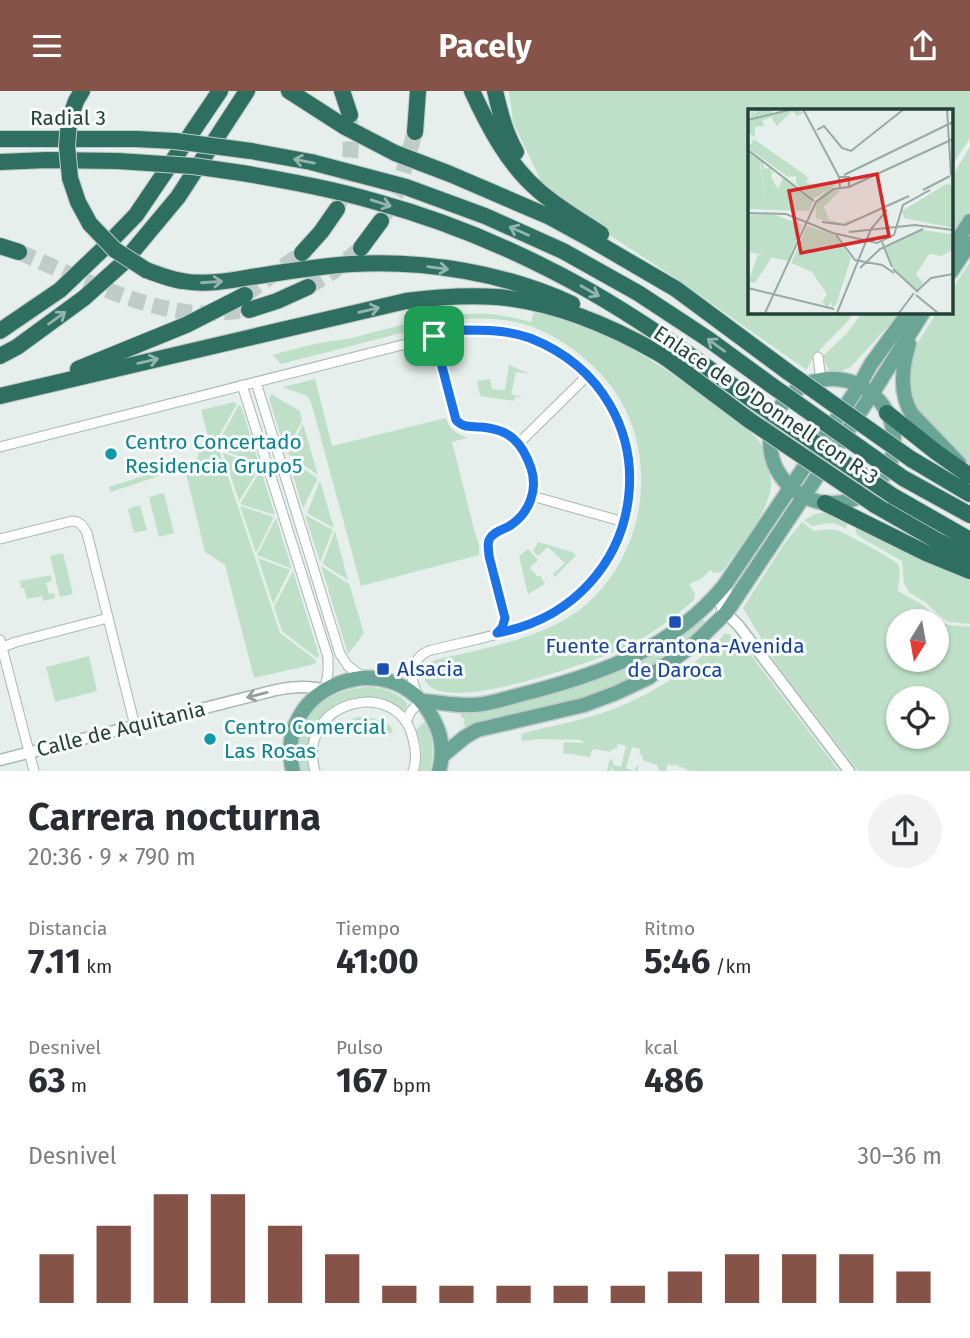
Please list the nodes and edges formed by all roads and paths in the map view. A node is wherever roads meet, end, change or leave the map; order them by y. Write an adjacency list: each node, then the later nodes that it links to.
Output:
1 (74, 91): 11 (highway)
2 (82, 91): 11 (highway)
3 (220, 91): 31 (highway)
4 (247, 91): 34 (highway, one-way to 4)
5 (289, 91): 27 (highway, Enlace de O'Donnell con R-3)
6 (342, 91): 10 (highway)
7 (418, 91): 12 (highway)
8 (472, 91): 15 (highway)
9 (495, 91): 15 (highway)
10 (350, 115)
11 (69, 121): 33 (highway, one-way to 33, bridge)
12 (415, 132)
13 (0, 139): 51 (highway, Radial 3, one-way to 13, bridge)
14 (0, 162): 54 (highway, Radial 3, one-way to 54, bridge)
15 (562, 208): 27 (highway)
16 (337, 209): 24 (highway)
17 (381, 221): 22 (highway)
18 (970, 221): 21 (main road)
19 (970, 243): 25 (main road)
20 (0, 246): 23 (highway)
21 (953, 247)
22 (361, 248)
23 (19, 252)
24 (302, 253)
25 (953, 269)
26 (308, 287): 41 (highway)
27 (676, 289): 47 (highway, Enlace de O'Donnell con R-3, bridge)
28 (909, 313): 40 (main road)
29 (923, 313): 30 (main road)
30 (914, 328): 40 (main road); 45 (main road)
31 (0, 331)
32 (434, 336): 36 (street); 38 (street); 43 (street)
33 (660, 354): 41 (highway, Enlace de O'Donnell con R-3, one-way to 33); 57 (highway, Enlace de O'Donnell con R-3, bridge)
34 (0, 356)
35 (818, 357): 37 (street)
36 (587, 376): 43 (street); 52 (street)
37 (821, 380): 40 (main road); 46 (main road)
38 (256, 382): 39 (street); 65 (street)
39 (242, 385): 44 (street); 66 (street)
40 (866, 390): 42 (main road); 46 (main road); 49 (main road)
41 (5, 394)
42 (887, 413): 45 (highway); 50 (main road)
43 (519, 443): 48 (street)
44 (0, 447)
45 (970, 475)
46 (790, 487): 49 (main road); 55 (main road)
47 (970, 494)
48 (532, 496): 52 (street); 61 (street)
49 (804, 496): 50 (main road); 56 (main road)
50 (825, 503): 56 (main road); 58 (highway)
51 (970, 515)
52 (624, 522): 62 (street)
53 (0, 539): 60 (street)
54 (970, 540)
55 (754, 543): 59 (street); 67 (main road)
56 (771, 546): 59 (main road)
57 (970, 557)
58 (970, 571)
59 (726, 613): 71 (main road); 78 (street)
60 (108, 618): 64 (street); 69 (street)
61 (505, 618): 62 (street); 63 (street)
62 (527, 626): 63 (street)
63 (497, 633): 67 (street)
64 (1, 645): 70 (street)
65 (363, 677): 66 (main road); 67 (main road)
66 (324, 690): 69 (street, Calle de Aquitania, one-way to 69); 74 (main road)
67 (420, 700): 68 (street); 71 (main road)
68 (407, 722): 75 (street); 76 (street)
69 (135, 726): 70 (street, Calle de Aquitania)
70 (29, 752): 72 (street, Calle de Aquitania); 73 (street)
71 (442, 756): 77 (main road)
72 (0, 760)
73 (34, 771)
74 (293, 771)
75 (315, 771)
76 (413, 771)
77 (439, 771)
78 (849, 771)

